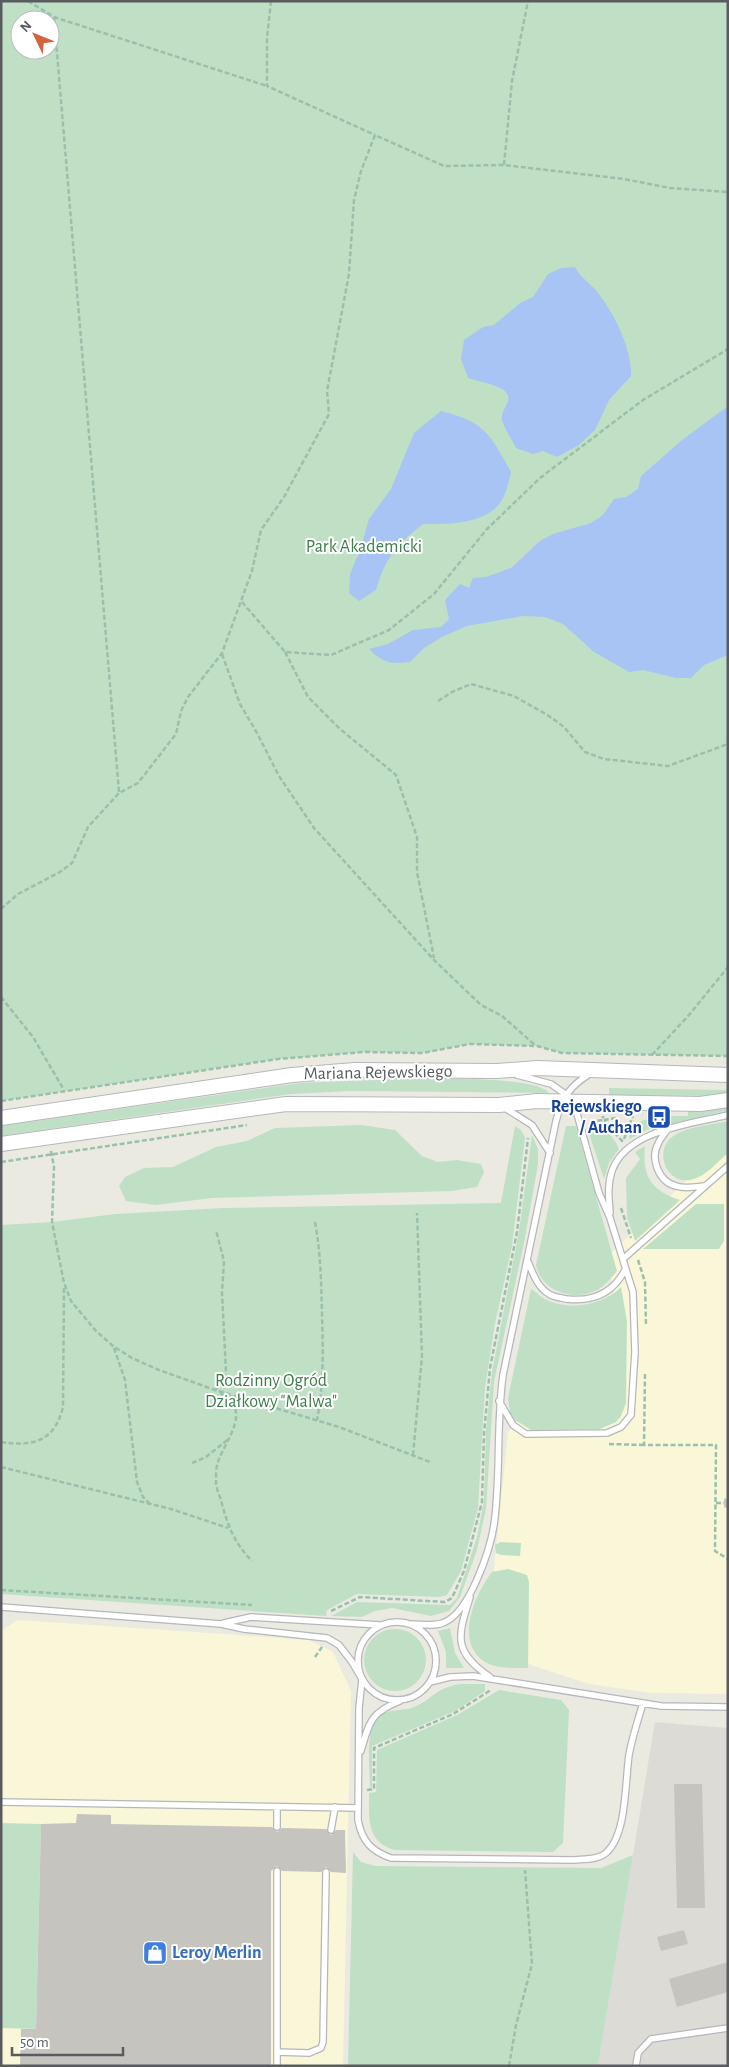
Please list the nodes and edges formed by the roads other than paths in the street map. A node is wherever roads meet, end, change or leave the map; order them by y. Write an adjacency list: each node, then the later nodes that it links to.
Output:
1 (599, 1070): 2 (street, Mariana Rejewskiego); 3 (street, Mariana Rejewskiego); 4 (lane)
2 (497, 1071): 4 (lane); 8 (street, Mariana Rejewskiego)
3 (728, 1075)
4 (567, 1099): 5 (street, Mariana Rejewskiego); 6 (street, Mariana Rejewskiego); 11 (lane); 14 (lane)
5 (728, 1100)
6 (499, 1105): 10 (street, Mariana Rejewskiego); 11 (lane)
7 (728, 1115): 9 (lane)
8 (1, 1118)
9 (667, 1130): 13 (lane); 14 (lane)
10 (1, 1144)
11 (550, 1153): 16 (lane)
12 (728, 1166): 13 (lane)
13 (704, 1186): 15 (lane)
14 (610, 1218): 15 (lane)
15 (623, 1259): 17 (lane)
16 (528, 1262): 17 (lane); 18 (lane)
17 (625, 1270): 18 (lane)
18 (499, 1401): 19 (lane)
19 (479, 1572): 22 (lane); 24 (lane)
20 (1, 1608): 21 (lane)
21 (221, 1624): 23 (lane); 25 (lane)
22 (411, 1624): 23 (lane); 26 (lane)
23 (380, 1625): 25 (lane)
24 (492, 1678): 26 (lane); 28 (lane)
25 (362, 1679): 27 (lane); 30 (lane)
26 (430, 1682): 27 (lane)
27 (404, 1700): 30 (lane)
28 (643, 1703): 29 (lane); 34 (lane)
29 (728, 1707)
30 (359, 1760): 34 (lane)
31 (1, 1802): 32 (lane)
32 (277, 1807): 33 (lane); 35 (lane)
33 (335, 1807): 34 (lane); 36 (lane)
34 (358, 1808)
35 (277, 1827)
36 (331, 1830)
37 (277, 1871): 40 (lane)
38 (326, 1872): 40 (lane)
39 (728, 2028): 42 (lane)
40 (278, 2052): 41 (lane)
41 (277, 2066)
42 (636, 2066)

